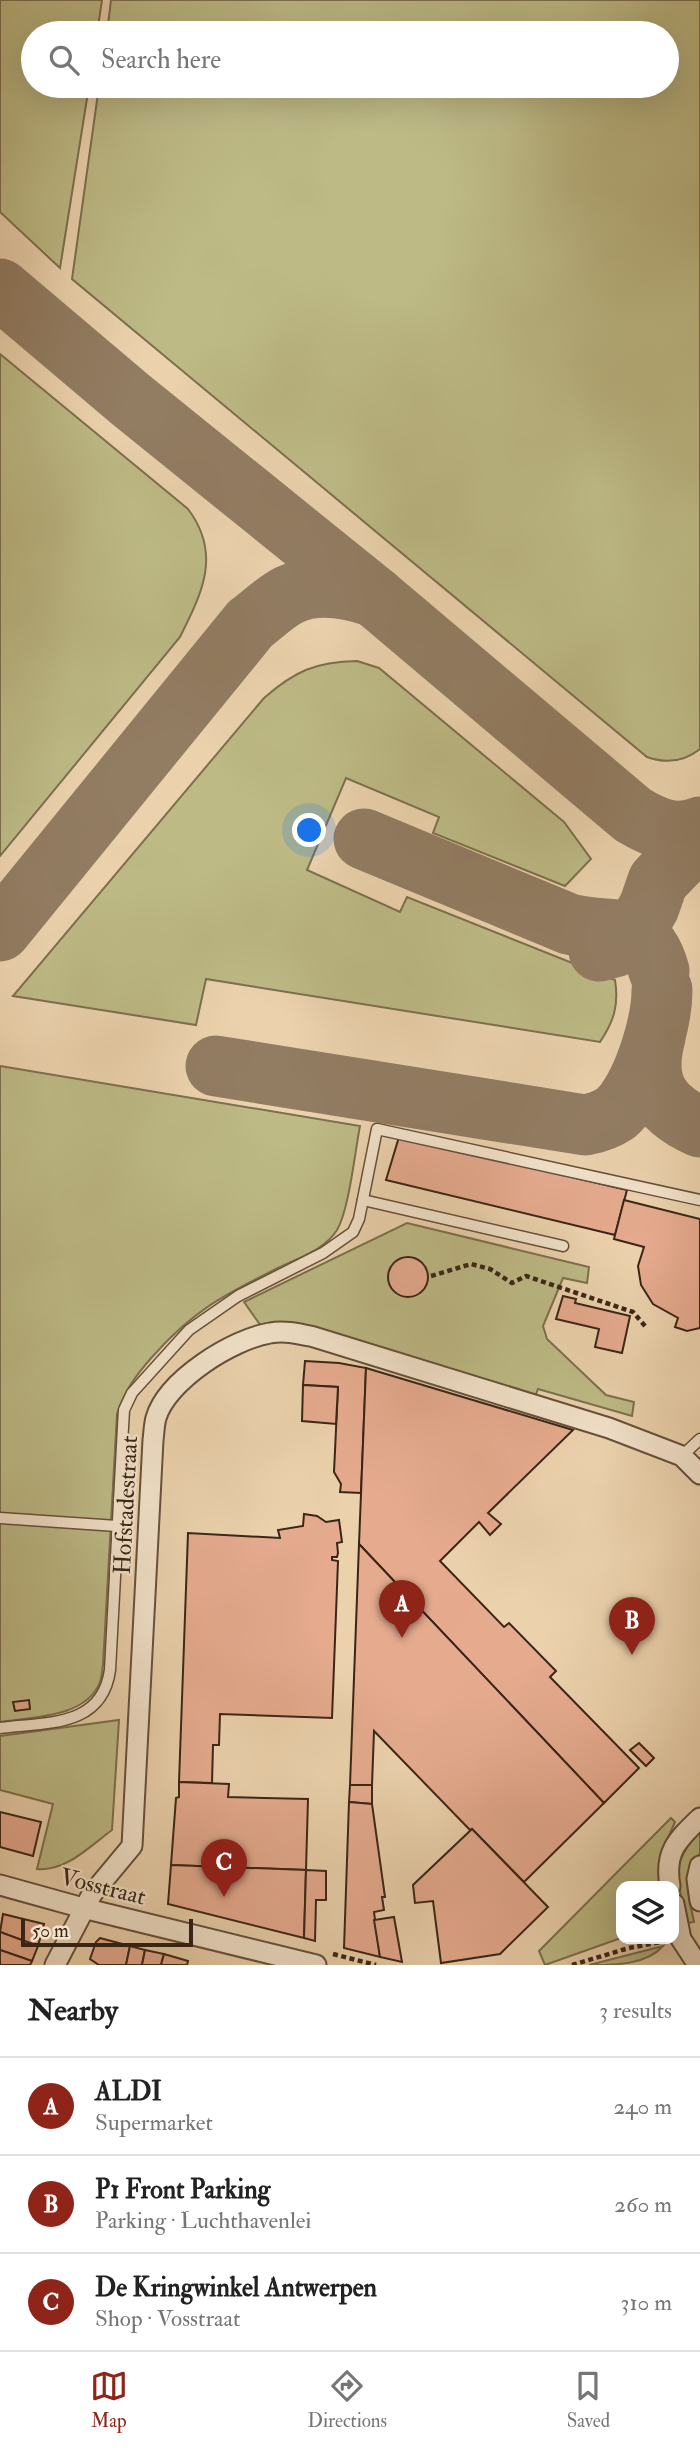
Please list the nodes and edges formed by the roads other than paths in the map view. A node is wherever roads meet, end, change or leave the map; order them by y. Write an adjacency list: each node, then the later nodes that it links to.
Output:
1 (363, 1200): 2 (lane); 3 (lane); 8 (lane)
2 (700, 1200)
3 (564, 1245)
4 (700, 1439): 5 (lane)
5 (682, 1456): 6 (street, Hofstadestraat); 15 (street, Hofstadestraat)
6 (700, 1474)
7 (0, 1518): 8 (lane)
8 (117, 1526): 9 (lane)
9 (0, 1728)
10 (700, 1818): 12 (street)
11 (700, 1866): 14 (street)
12 (670, 1881)
13 (0, 1885): 15 (street, Vosstraat)
14 (700, 1901)
15 (83, 1908): 17 (street, Hofstadestraat); 18 (street, Vosstraat)
16 (679, 1929): 19 (street)
17 (55, 1965)
18 (316, 1965)
19 (698, 1965)

